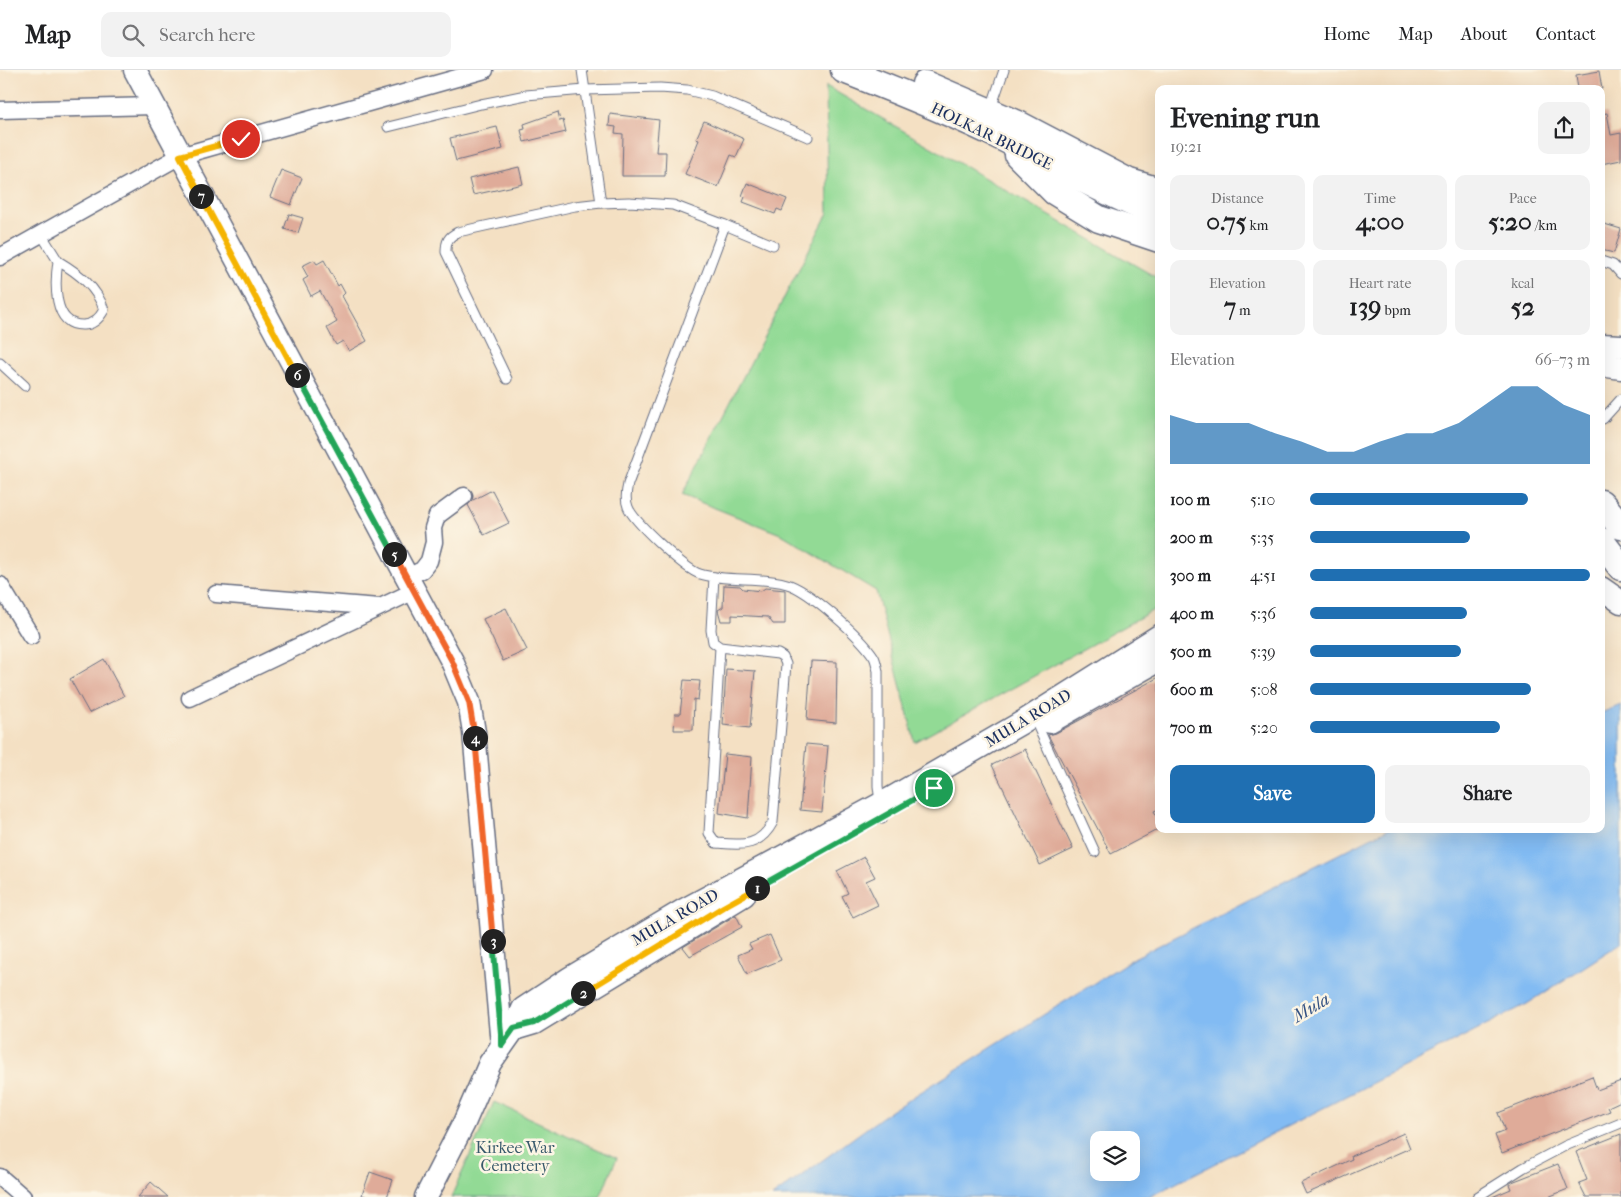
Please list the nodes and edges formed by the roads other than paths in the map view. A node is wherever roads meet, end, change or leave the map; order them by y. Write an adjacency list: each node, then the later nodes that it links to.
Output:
1 (135, 70): 8 (street)
2 (485, 70): 14 (street)
3 (582, 70): 7 (lane)
4 (844, 70): 13 (main road, HOLKAR BRIDGE)
5 (889, 70): 10 (main road)
6 (1004, 70): 10 (lane)
7 (585, 90): 11 (lane); 12 (lane); 15 (lane)
8 (154, 106): 9 (street); 14 (street)
9 (0, 110)
10 (990, 111): 16 (main road)
11 (388, 127)
12 (808, 137)
13 (1003, 138): 16 (main road, HOLKAR BRIDGE); 19 (main road)
14 (180, 156): 18 (street); 40 (street)
15 (600, 203): 17 (lane); 30 (lane)
16 (1152, 204)
17 (725, 225): 20 (lane); 39 (lane)
18 (41, 234): 21 (street); 22 (lane)
19 (1155, 238)
20 (774, 245)
21 (0, 257)
22 (58, 261): 22 (lane)
23 (1605, 262): 24 (lane)
24 (1621, 274)
25 (1605, 345): 26 (street)
26 (1621, 346)
27 (0, 363): 31 (lane)
28 (1605, 366): 29 (street)
29 (1621, 368)
30 (507, 378)
31 (25, 386)
32 (1621, 399): 33 (lane)
33 (1605, 417)
34 (464, 496): 40 (street)
35 (1605, 508): 36 (main road)
36 (1621, 526)
37 (1605, 546): 38 (main road)
38 (1621, 567)
39 (714, 577): 48 (lane); 53 (lane)
40 (410, 584): 45 (street); 55 (street)
41 (0, 586): 46 (street)
42 (1605, 591): 44 (street)
43 (216, 594): 45 (street)
44 (1621, 602)
45 (382, 607): 51 (street)
46 (31, 636)
47 (1155, 641): 50 (street, MULA ROAD)
48 (720, 647): 48 (lane)
49 (1155, 661): 50 (street)
50 (1131, 668): 52 (street, MULA ROAD)
51 (190, 698)
52 (1036, 722): 53 (street, MULA ROAD); 54 (lane)
53 (881, 812): 55 (street, MULA ROAD)
54 (1095, 852)
55 (508, 1037): 59 (street)
56 (1621, 1123): 60 (lane)
57 (0, 1177): 58 (street)
58 (23, 1197)
59 (426, 1197)
60 (1477, 1197)

